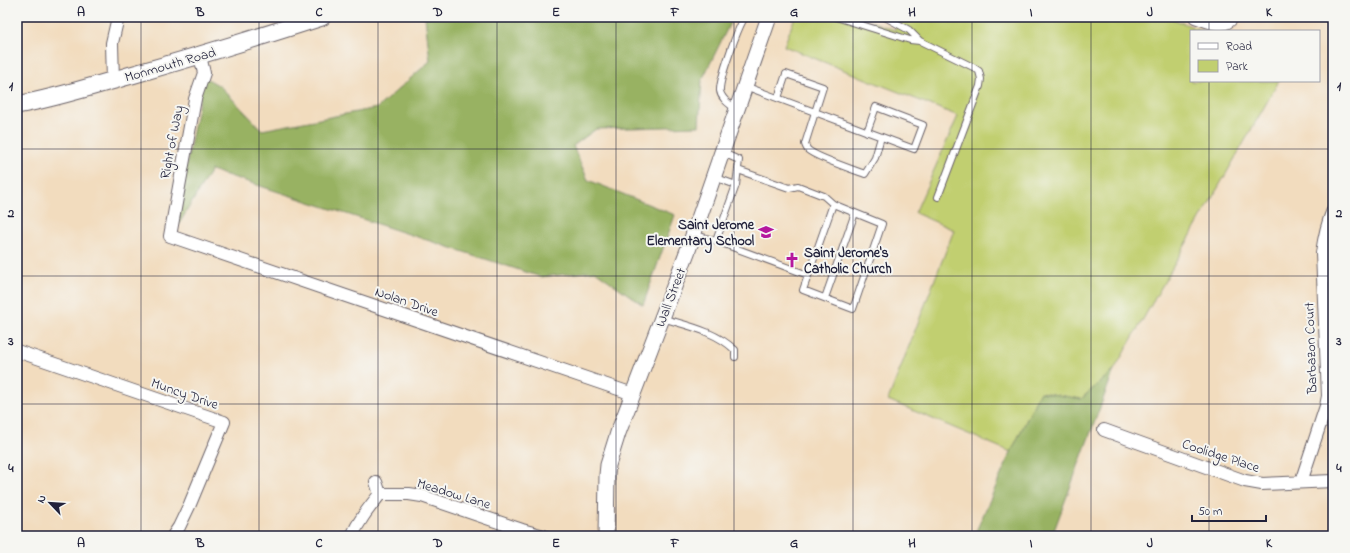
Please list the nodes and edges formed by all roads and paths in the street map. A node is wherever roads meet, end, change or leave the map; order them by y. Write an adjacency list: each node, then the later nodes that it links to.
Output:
1 (118, 17): 11 (street)
2 (322, 17): 10 (main road, Monmouth Road)
3 (745, 17): 15 (lane)
4 (769, 17): 12 (street, Wall Street)
5 (836, 17): 9 (lane)
6 (885, 17): 9 (lane)
7 (1195, 17): 8 (street)
8 (1233, 17)
9 (920, 41): 23 (lane)
10 (200, 56): 11 (main road, Monmouth Road); 28 (street, Right of Way)
11 (112, 81): 14 (main road, Monmouth Road)
12 (745, 86): 13 (lane); 15 (street, Wall Street)
13 (778, 98): 16 (lane); 16 (lane)
14 (17, 105)
15 (736, 110): 19 (street, Wall Street)
16 (814, 112): 17 (lane); 18 (lane)
17 (867, 132): 18 (lane); 18 (lane)
18 (881, 137)
19 (721, 152): 20 (lane); 21 (street, Wall Street)
20 (738, 170): 22 (lane); 24 (lane)
21 (713, 176): 22 (lane); 27 (street, Wall Street)
22 (736, 185): 29 (lane)
23 (938, 197)
24 (833, 204): 26 (lane); 30 (lane)
25 (1333, 210): 41 (street, Barbazon Court)
26 (855, 213): 31 (lane); 31 (lane)
27 (693, 234): 29 (lane); 32 (street, Wall Street)
28 (170, 236): 35 (street, Nolan Drive)
29 (716, 241): 30 (lane)
30 (808, 275): 31 (lane)
31 (825, 298)
32 (662, 318): 34 (lane); 35 (street, Wall Street)
33 (17, 351): 37 (street, Muncy Drive)
34 (735, 357)
35 (633, 394): 46 (street, Wall Street)
36 (235, 416): 37 (street)
37 (224, 422): 43 (street, Muncy Drive)
38 (1104, 430): 41 (street, Coolidge Place)
39 (1333, 480): 41 (street, Coolidge Place)
40 (376, 482): 42 (street)
41 (1301, 482)
42 (380, 494): 44 (street); 45 (street, Meadow Lane)
43 (173, 536)
44 (352, 536)
45 (544, 536)
46 (606, 536)

